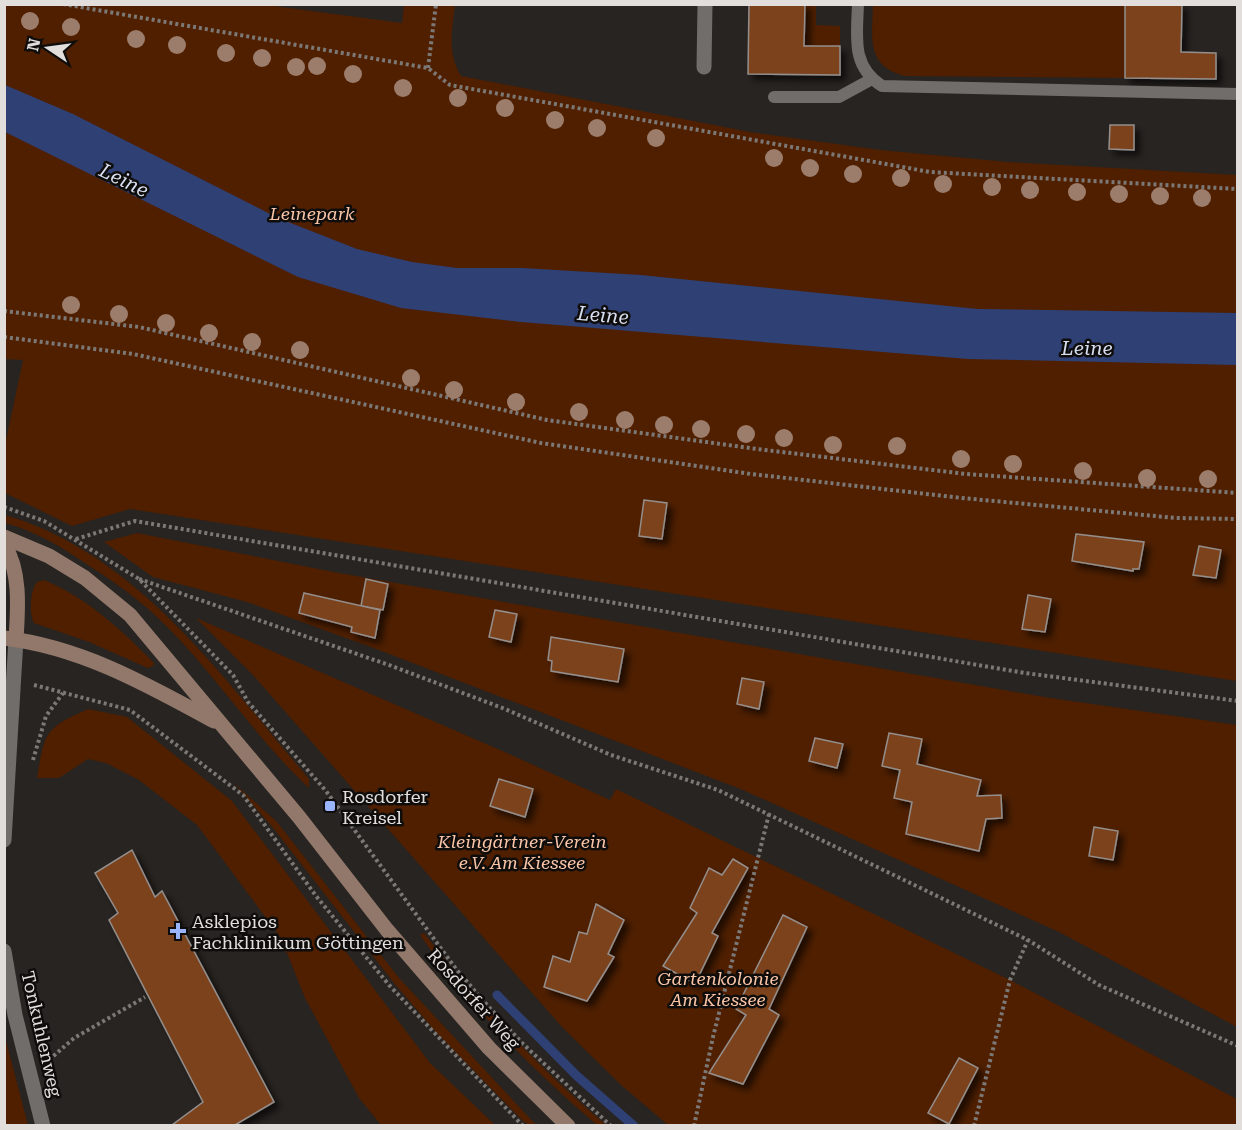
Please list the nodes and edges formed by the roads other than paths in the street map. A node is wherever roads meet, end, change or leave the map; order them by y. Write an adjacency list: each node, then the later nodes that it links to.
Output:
1 (705, 4): 3 (street)
2 (858, 4): 4 (lane)
3 (704, 67)
4 (872, 79): 5 (lane); 6 (lane)
5 (1238, 94)
6 (774, 97)
7 (4, 537): 10 (main road, Rosdorfer Weg)
8 (4, 544): 9 (main road)
9 (10, 638): 10 (main road, Rosdorfer Weg); 11 (street)
10 (222, 725): 14 (main road, Rosdorfer Weg)
11 (4, 840)
12 (4, 951): 13 (street, Tonkuhlenweg)
13 (44, 1125)
14 (568, 1125)

